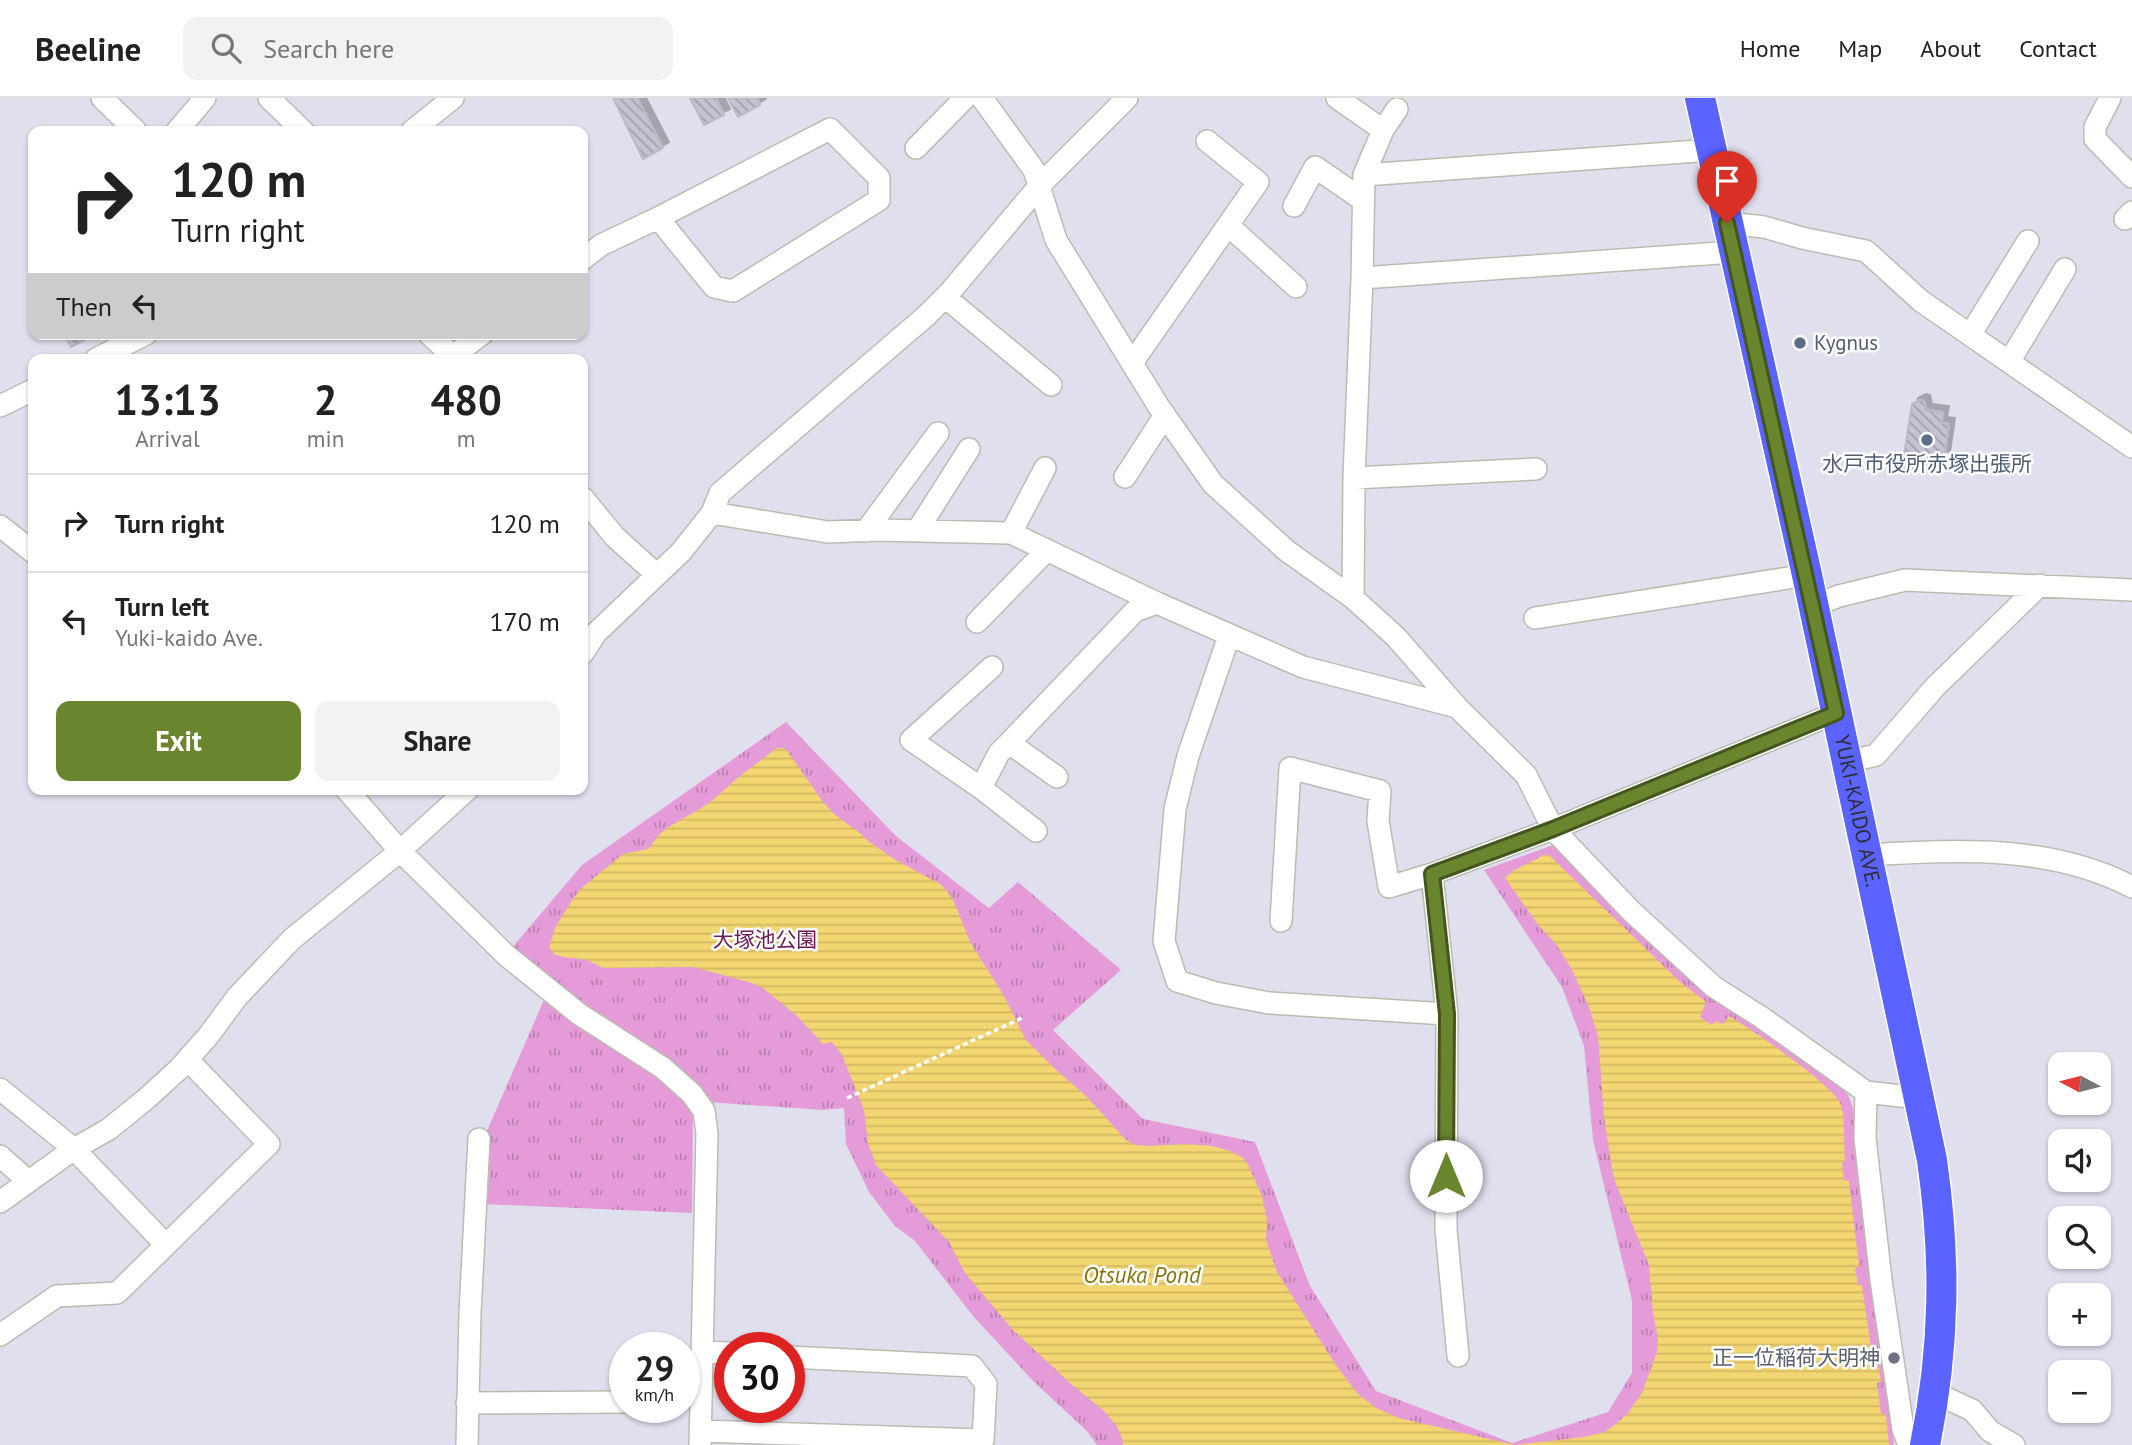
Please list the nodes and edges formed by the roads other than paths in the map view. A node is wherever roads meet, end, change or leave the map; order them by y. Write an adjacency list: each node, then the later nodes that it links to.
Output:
1 (102, 98): 12 (street)
2 (205, 98): 13 (street)
3 (269, 98): 14 (street)
4 (453, 98): 15 (street)
5 (965, 98): 18 (street)
6 (982, 98): 22 (street)
7 (1127, 98): 22 (street)
8 (1337, 98): 16 (street)
9 (1700, 98): 19 (highway, YUKI-KAIDO AVE.)
10 (2110, 98): 21 (street)
11 (1397, 109): 16 (street)
12 (131, 126)
13 (181, 126)
14 (298, 126)
15 (418, 126)
16 (1383, 130): 20 (street)
17 (1207, 141): 27 (street)
18 (916, 148)
19 (1712, 150): 20 (street); 26 (highway, YUKI-KAIDO AVE.)
20 (1364, 175): 23 (street)
21 (2132, 177)
22 (1040, 185): 34 (street); 43 (street)
23 (1363, 200): 24 (street); 32 (street)
24 (1294, 206)
25 (659, 218): 25 (street); 30 (street)
26 (1727, 223): 29 (highway, YUKI-KAIDO AVE.); 35 (street)
27 (1228, 225): 33 (street); 43 (street)
28 (2028, 241): 35 (street)
29 (1734, 252): 32 (street); 64 (highway, YUKI-KAIDO AVE.)
30 (588, 255)
31 (2065, 269): 42 (street)
32 (1362, 278): 54 (street)
33 (1296, 287)
34 (945, 297): 44 (street); 56 (street)
35 (1970, 335): 42 (street)
36 (134, 340): 39 (street)
37 (436, 340): 40 (street)
38 (475, 340): 41 (street)
39 (106, 354)
40 (452, 354)
41 (459, 354)
42 (2009, 362): 49 (street)
43 (1132, 363): 47 (street)
44 (1051, 385)
45 (28, 392): 46 (street)
46 (0, 406)
47 (1165, 415): 53 (street); 67 (street)
48 (937, 433): 58 (street)
49 (2132, 447)
50 (969, 449): 59 (street)
51 (1045, 468): 60 (street)
52 (1536, 469): 54 (street)
53 (1125, 478)
54 (1354, 478): 67 (street)
55 (588, 504): 63 (street)
56 (712, 513): 58 (street); 63 (street)
57 (0, 526): 61 (street)
58 (866, 530): 59 (street)
59 (917, 531): 60 (street)
60 (1011, 533): 62 (street)
61 (28, 548)
62 (1047, 550): 68 (street); 71 (street)
63 (656, 574): 73 (street)
64 (1807, 575): 69 (highway, YUKI-KAIDO AVE.); 70 (street)
65 (2040, 585): 66 (street); 69 (street); 78 (street)
66 (2132, 590)
67 (1353, 598): 75 (street)
68 (1157, 603): 72 (street); 77 (street)
69 (1814, 606): 76 (highway, YUKI-KAIDO AVE.)
70 (1535, 618)
71 (977, 622)
72 (1230, 635): 75 (street); 90 (street)
73 (588, 645)
74 (992, 667): 80 (street)
75 (1457, 707): 83 (street)
76 (1836, 713): 78 (highway, YUKI-KAIDO AVE.); 83 (street)
77 (1009, 743): 79 (street); 80 (street)
78 (1847, 762): 86 (highway, YUKI-KAIDO AVE.)
79 (1058, 777)
80 (981, 788): 84 (street)
81 (351, 795): 85 (street)
82 (461, 795): 85 (street)
83 (1553, 829): 87 (street); 94 (street)
84 (1036, 831)
85 (400, 851): 91 (street); 102 (street)
86 (1868, 855): 88 (street); 92 (highway, YUKI-KAIDO AVE.)
87 (1432, 874): 89 (street); 90 (street)
88 (2132, 887)
89 (1281, 921)
90 (1447, 1014): 104 (street)
91 (188, 1060): 96 (street); 100 (street)
92 (1918, 1088): 94 (street); 107 (highway, YUKI-KAIDO AVE.)
93 (0, 1089): 96 (street)
94 (1866, 1092): 112 (street)
95 (478, 1139): 108 (street)
96 (74, 1149): 98 (street); 100 (street)
97 (0, 1156): 98 (street)
98 (28, 1181): 99 (street)
99 (0, 1202)
100 (166, 1245): 101 (street)
101 (0, 1335)
102 (702, 1352): 103 (street); 106 (street)
103 (714, 1352)
104 (1458, 1356)
105 (805, 1358): 110 (street)
106 (700, 1362)
107 (1935, 1393): 113 (highway, YUKI-KAIDO AVE.); 114 (street)
108 (467, 1402): 109 (street); 111 (street)
109 (609, 1402)
110 (701, 1438)
111 (467, 1445)
112 (1909, 1445)
113 (1925, 1445)
114 (2014, 1445)

